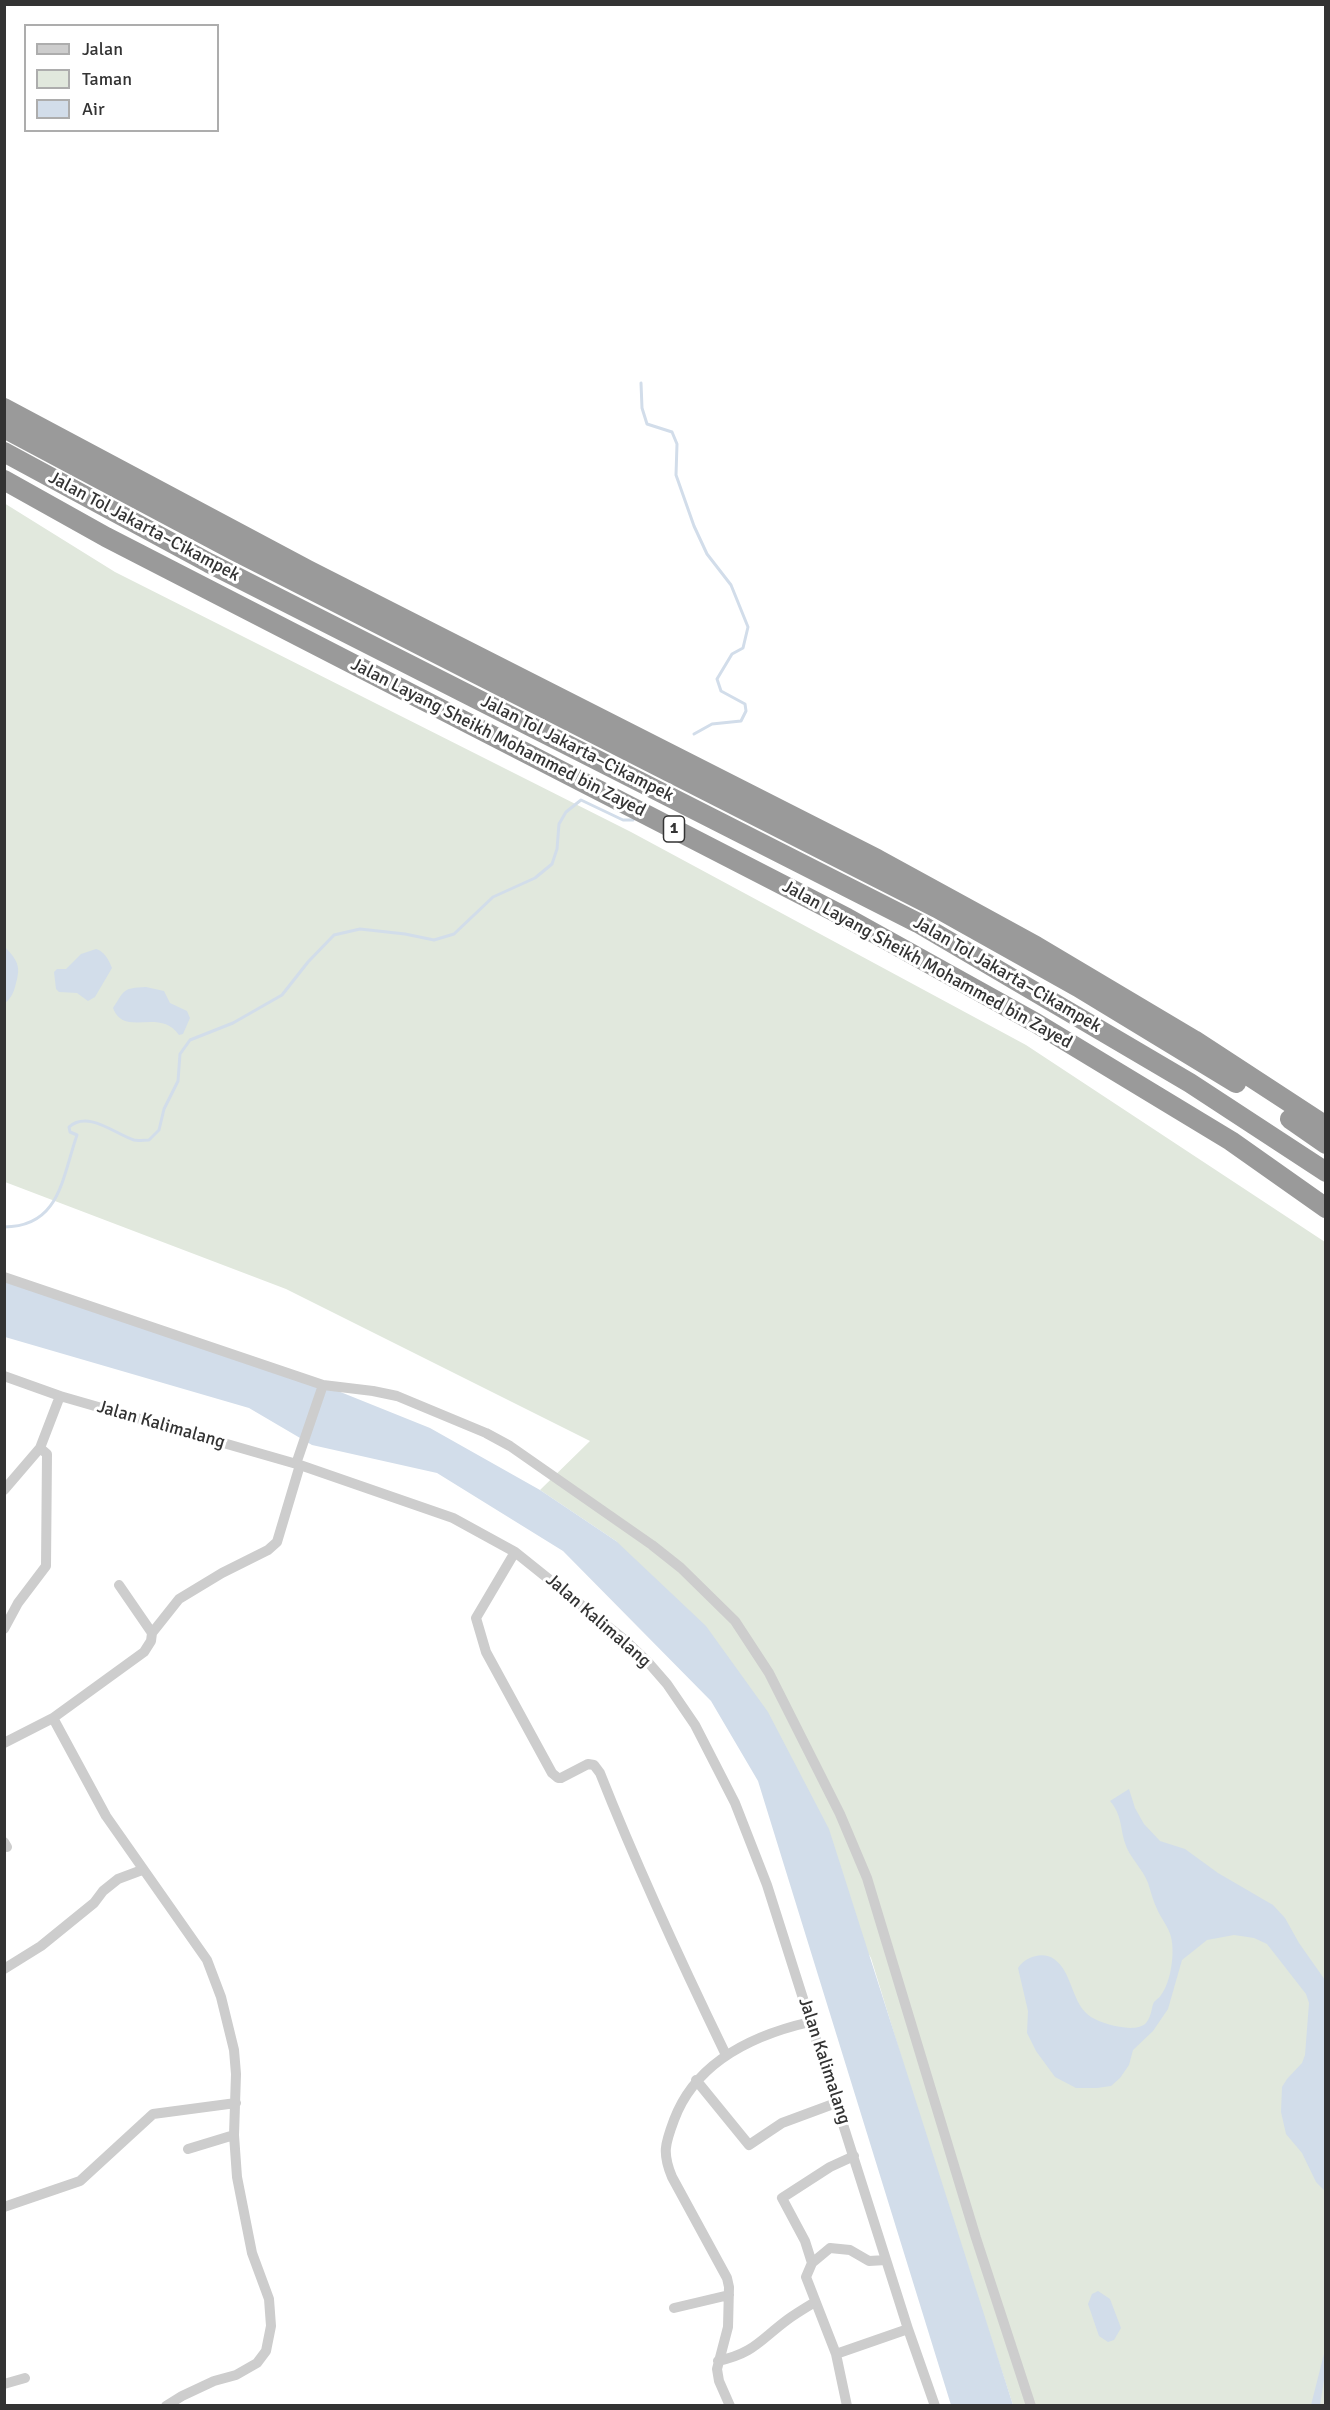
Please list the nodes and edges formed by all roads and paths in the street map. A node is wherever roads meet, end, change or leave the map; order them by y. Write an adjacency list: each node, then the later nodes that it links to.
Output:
1 (4, 408): 5 (highway)
2 (4, 428): 6 (highway, Jalan Tol Jakarta–Cikampek)
3 (4, 452): 7 (highway, Jalan Tol Jakarta–Cikampek / 1)
4 (4, 480): 8 (highway, Jalan Layang Sheikh Mohammed bin Zayed / 1)
5 (1326, 1126)
6 (1326, 1144)
7 (1326, 1172)
8 (1326, 1208)
9 (4, 1277): 11 (street)
10 (4, 1376): 12 (street, Jalan Kalimalang)
11 (321, 1389): 14 (street); 48 (street)
12 (60, 1396): 13 (street); 14 (street, Jalan Kalimalang)
13 (40, 1448): 15 (street); 18 (street)
14 (298, 1461): 16 (street, Jalan Kalimalang); 20 (street)
15 (4, 1490)
16 (515, 1552): 25 (street, Jalan Kalimalang); 26 (street)
17 (119, 1586): 20 (street)
18 (8, 1613): 19 (street)
19 (4, 1629)
20 (152, 1633): 21 (street)
21 (53, 1718): 22 (street); 23 (street)
22 (4, 1743)
23 (142, 1870): 24 (street); 28 (street)
24 (4, 1969)
25 (810, 2022): 26 (street); 29 (street, Jalan Kalimalang)
26 (726, 2055): 27 (street)
27 (696, 2080): 29 (street); 36 (street)
28 (236, 2103): 30 (street); 33 (street)
29 (837, 2103): 32 (street, Jalan Kalimalang)
30 (234, 2135): 31 (street); 44 (street)
31 (188, 2149)
32 (854, 2156): 34 (street, Jalan Kalimalang); 35 (street)
33 (4, 2207)
34 (886, 2260): 35 (street); 39 (street, Jalan Kalimalang)
35 (812, 2263): 37 (street)
36 (729, 2295): 38 (street); 41 (street)
37 (814, 2302): 40 (street); 41 (street)
38 (674, 2308)
39 (908, 2329): 40 (street); 47 (street, Jalan Kalimalang)
40 (836, 2354): 46 (street)
41 (718, 2361): 45 (street)
42 (25, 2378): 43 (street)
43 (4, 2384)
44 (166, 2406)
45 (730, 2406)
46 (847, 2406)
47 (935, 2406)
48 (1031, 2406)

